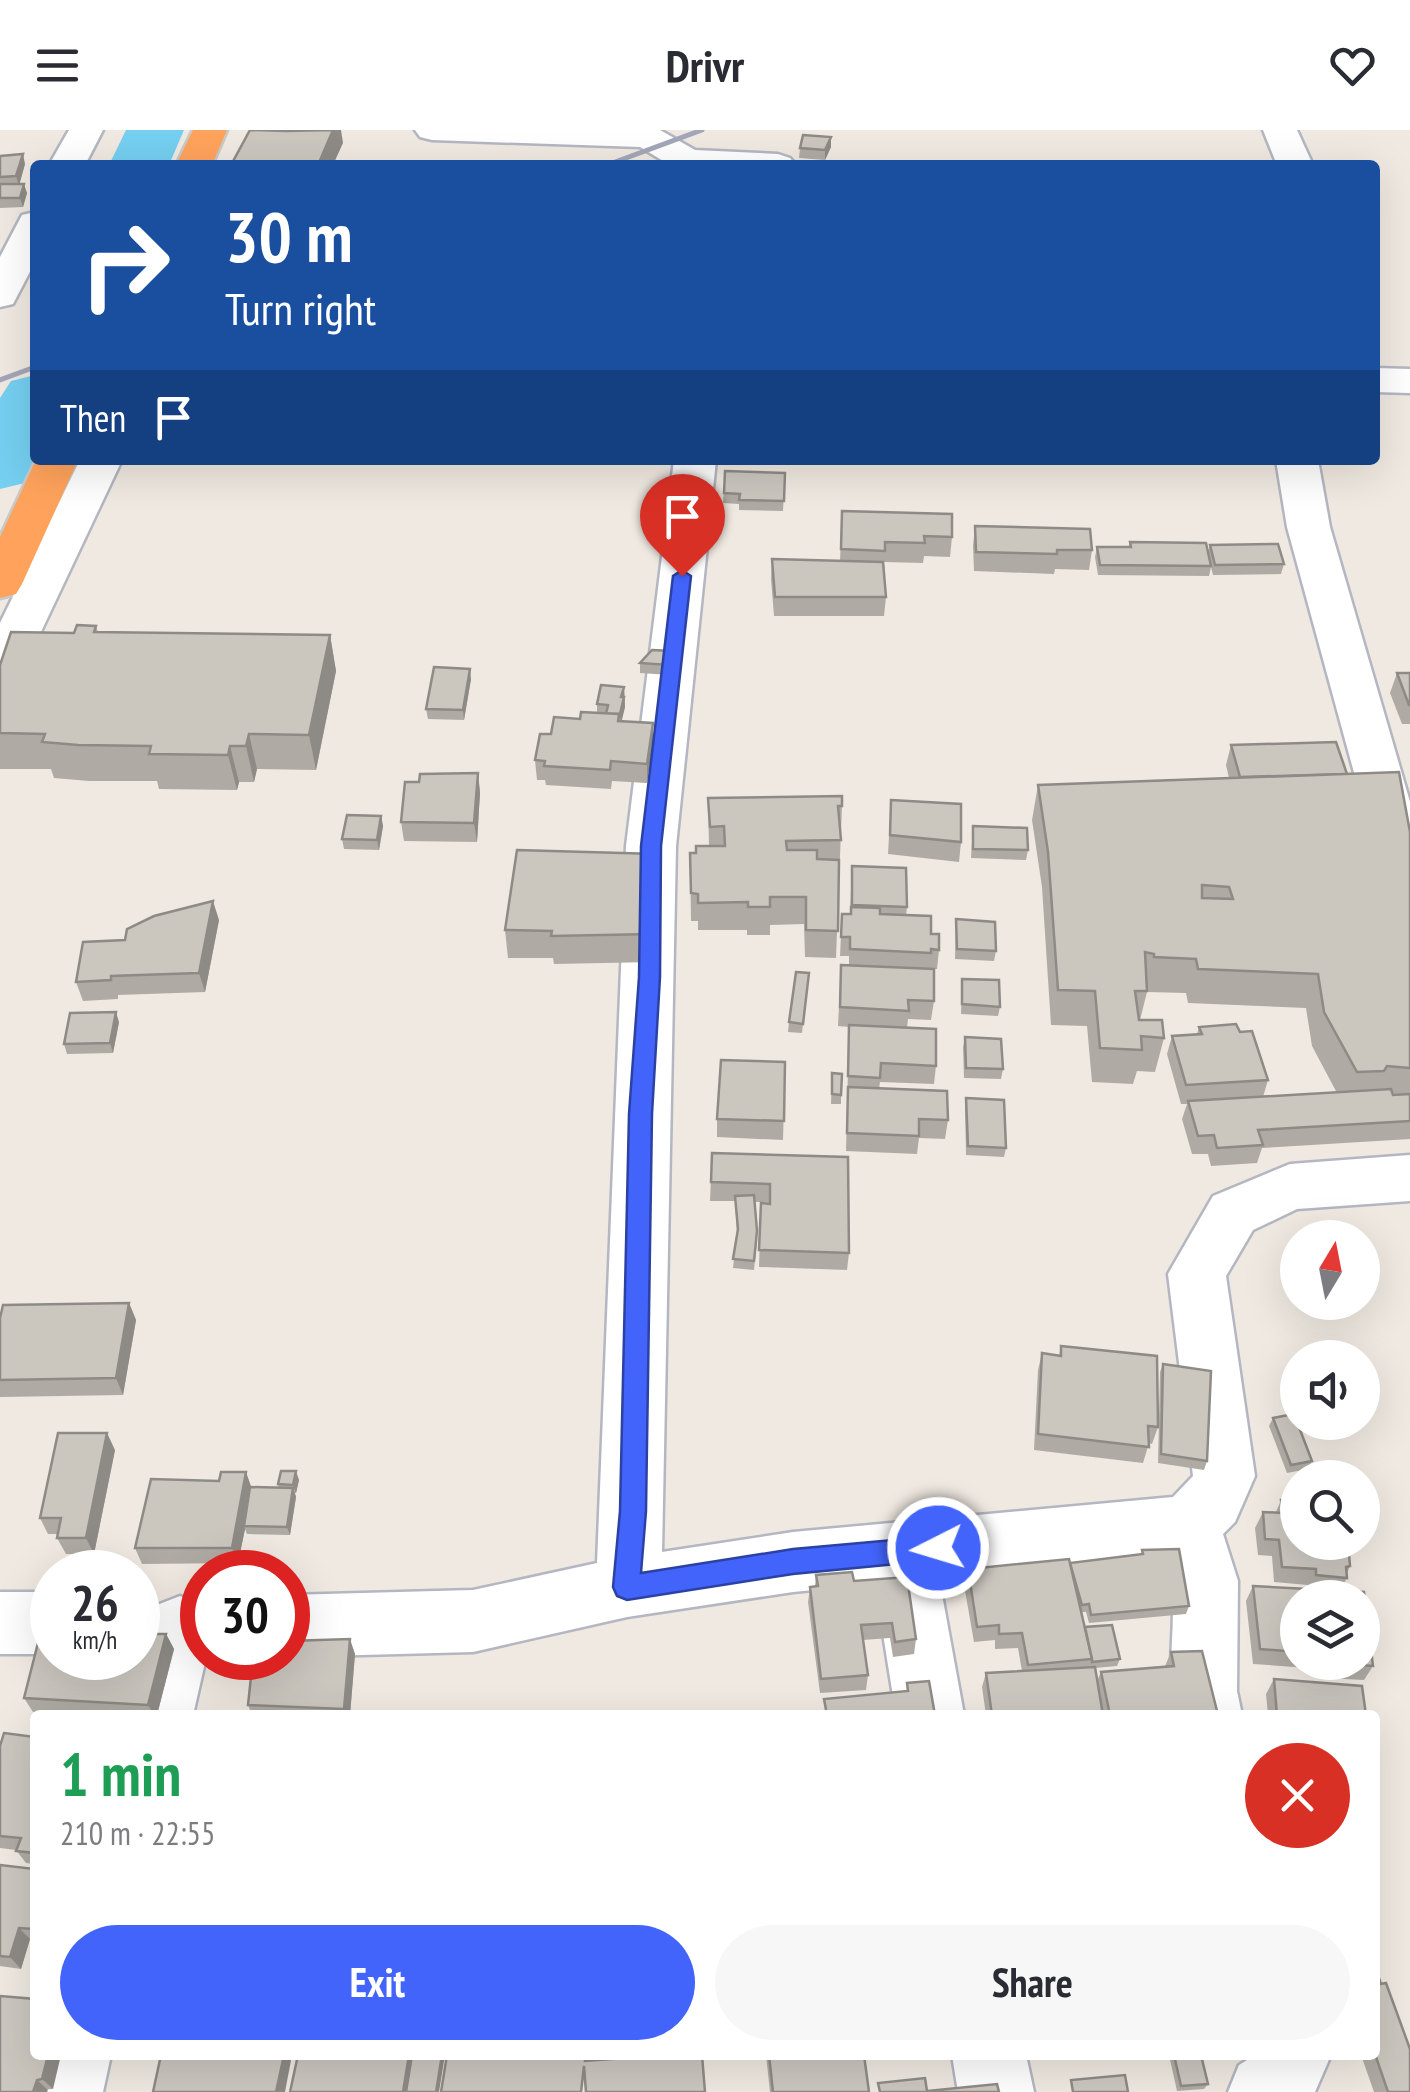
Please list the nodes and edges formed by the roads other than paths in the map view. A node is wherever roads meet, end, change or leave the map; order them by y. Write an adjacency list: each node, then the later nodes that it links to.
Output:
1 (86, 130): 5 (street)
2 (210, 130): 6 (highway)
3 (432, 130): 7 (street)
4 (1280, 130): 8 (street)
5 (69, 160)
6 (196, 160)
7 (687, 160)
8 (1293, 160)
9 (0, 224): 10 (street)
10 (30, 224)
11 (30, 234): 12 (street)
12 (0, 296)
13 (1380, 380): 14 (street)
14 (1410, 380)
15 (55, 465): 19 (highway)
16 (99, 465): 20 (street)
17 (694, 465): 25 (street)
18 (1297, 465): 21 (street)
19 (0, 584)
20 (0, 651)
21 (1410, 914)
22 (1410, 1178): 23 (street)
23 (1188, 1525): 24 (street); 32 (street)
24 (902, 1551): 25 (street); 31 (street)
25 (627, 1587): 28 (street)
26 (0, 1623): 27 (street)
27 (30, 1624)
28 (310, 1625)
29 (173, 1626): 30 (street)
30 (160, 1710)
31 (929, 1710)
32 (1207, 1710)
33 (73, 2060): 36 (street)
34 (990, 2060): 37 (street)
35 (1292, 2060): 38 (street)
36 (65, 2092)
37 (996, 2092)
38 (1266, 2092)

